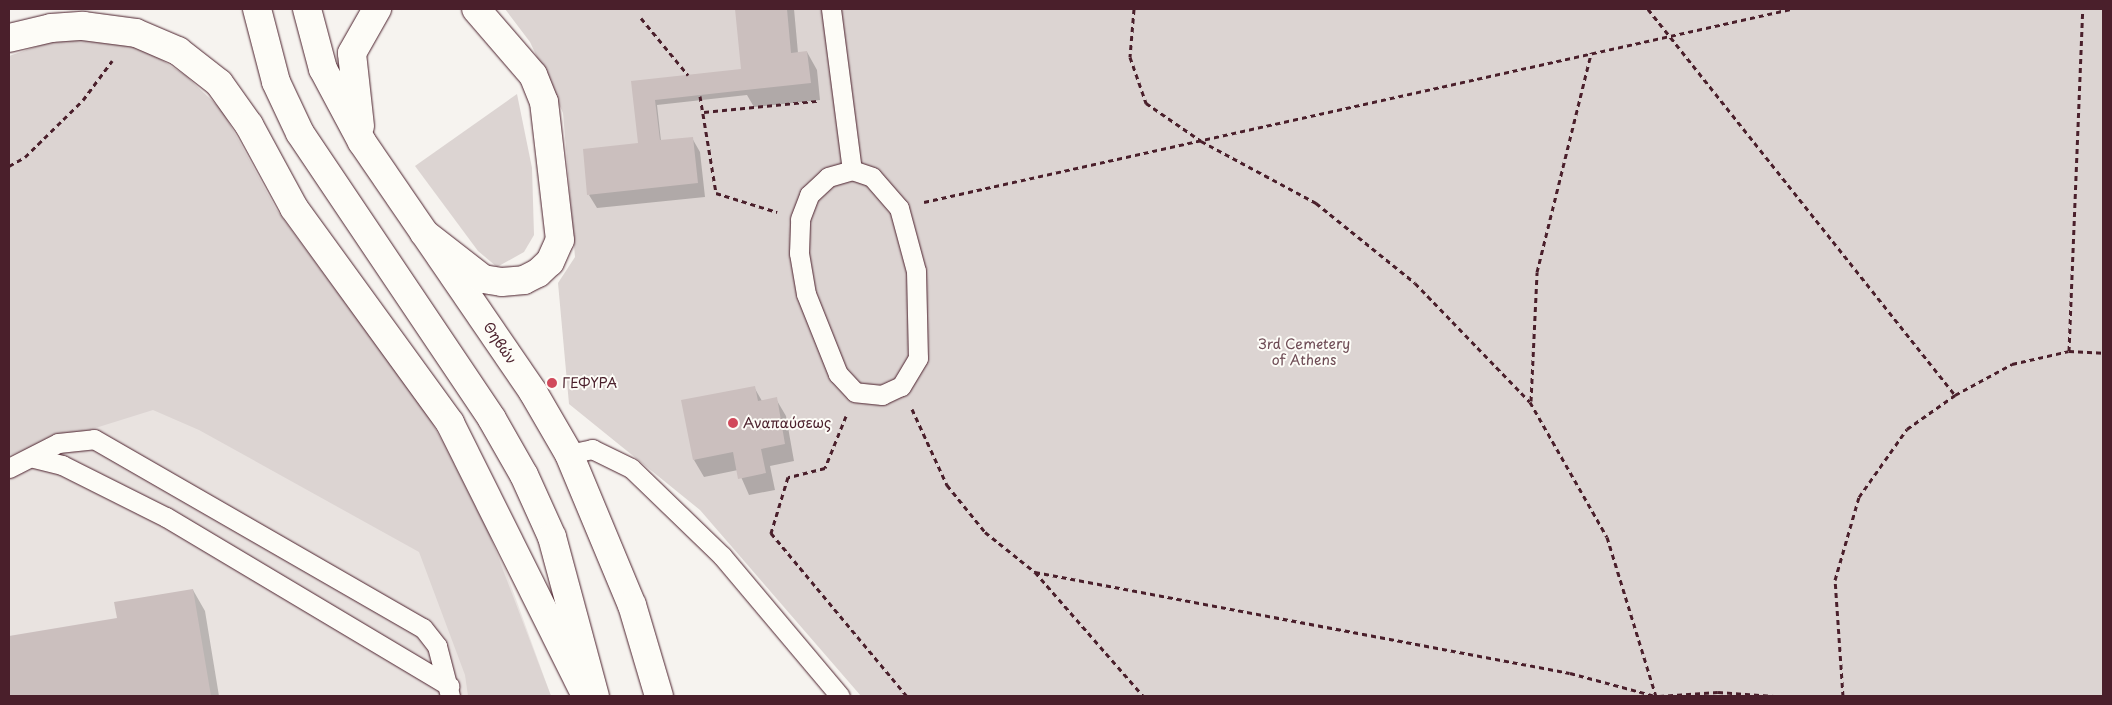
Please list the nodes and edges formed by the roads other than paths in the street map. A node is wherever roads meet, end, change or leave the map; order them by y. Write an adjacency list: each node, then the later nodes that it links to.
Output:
1 (257, 9): 15 (main road)
2 (307, 9): 7 (main road, Θηβών)
3 (377, 9): 7 (main road)
4 (476, 9): 9 (main road)
5 (831, 9): 8 (lane)
6 (9, 38): 14 (main road)
7 (362, 142): 9 (main road, Θηβών)
8 (852, 170): 8 (lane)
9 (424, 233): 10 (main road, Θηβών)
10 (569, 454): 16 (main road, Θηβών); 17 (lane)
11 (34, 458): 12 (lane); 13 (lane); 13 (lane)
12 (9, 468)
13 (449, 691)
14 (586, 696)
15 (595, 696)
16 (658, 696)
17 (840, 696)

